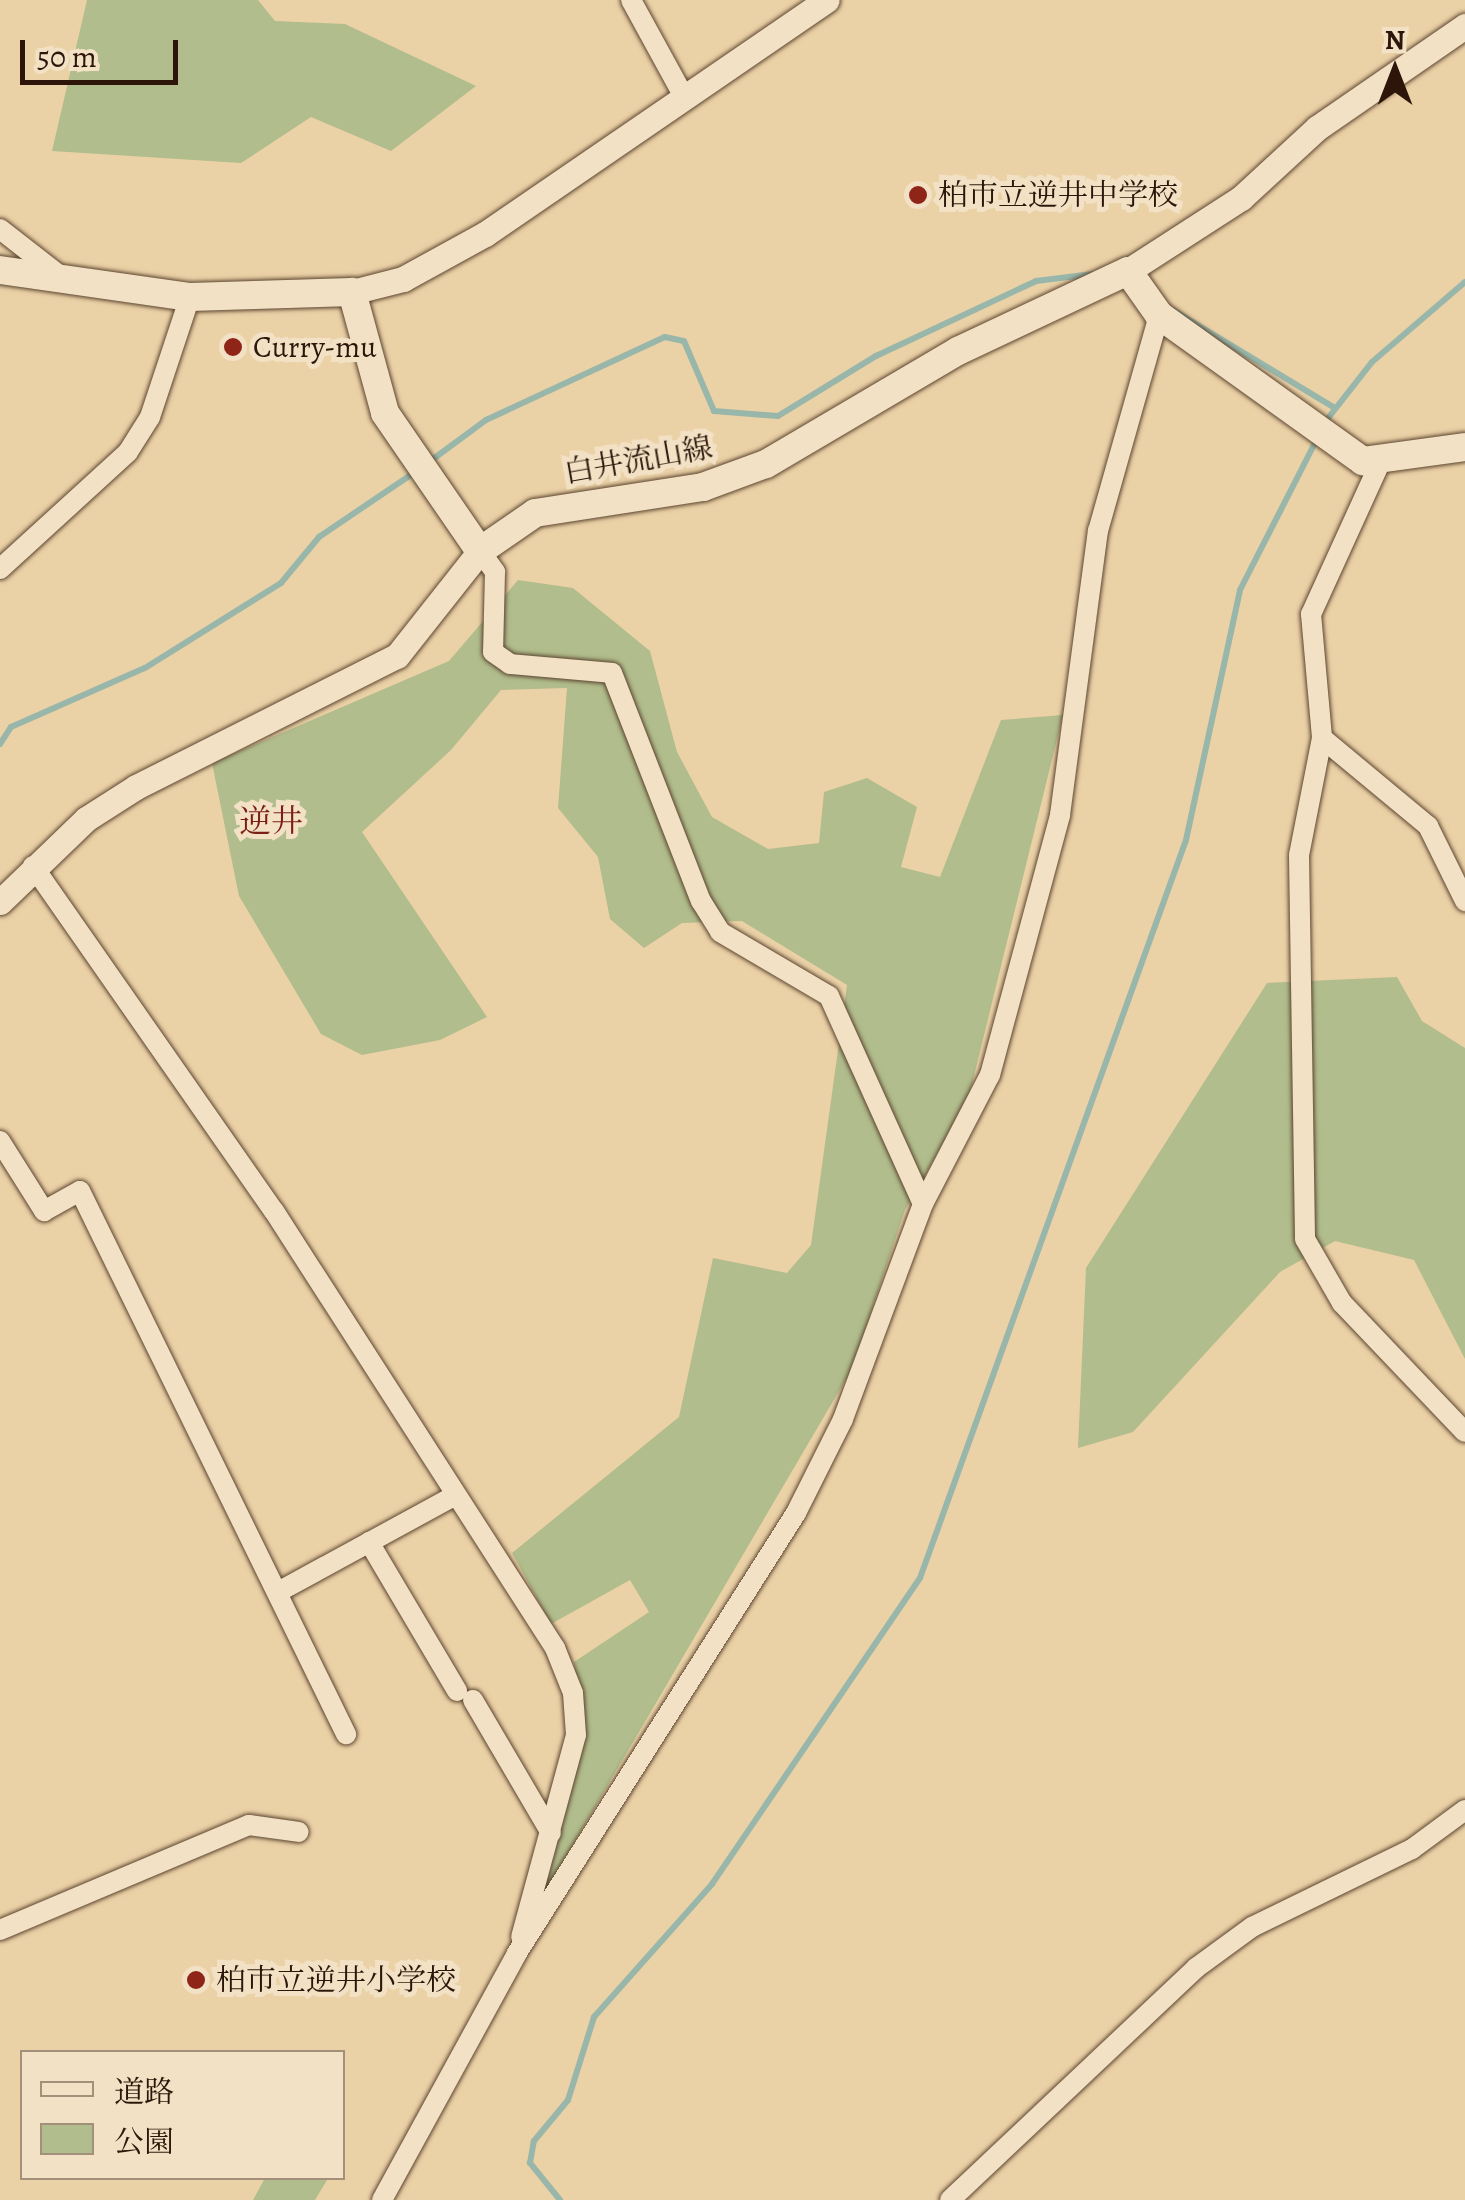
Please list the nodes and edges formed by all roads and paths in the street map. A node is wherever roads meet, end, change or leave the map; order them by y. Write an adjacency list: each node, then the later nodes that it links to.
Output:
1 (656, 0): 3 (street)
2 (827, 0): 5 (street)
3 (635, 7): 5 (street)
4 (1465, 26): 8 (street)
5 (684, 97): 10 (street)
6 (0, 229): 9 (street)
7 (0, 270): 9 (main road)
8 (1128, 271): 12 (main road); 15 (main road, 白井流山線)
9 (55, 272): 11 (main road)
10 (352, 292): 11 (main road); 15 (main road)
11 (190, 297): 16 (street)
12 (1159, 314): 14 (main road); 22 (street)
13 (1465, 447): 14 (main road)
14 (1379, 465): 17 (street)
15 (480, 551): 18 (street); 22 (street)
16 (0, 569)
17 (1322, 738): 19 (street); 23 (street)
18 (33, 866): 20 (street); 24 (street)
19 (1465, 901)
20 (0, 902)
21 (0, 1142): 26 (street)
22 (923, 1204): 32 (street)
23 (1465, 1432)
24 (454, 1496): 25 (street); 30 (street)
25 (369, 1542): 26 (street); 30 (street)
26 (278, 1592): 27 (street)
27 (346, 1734)
28 (1465, 1810): 34 (street)
29 (299, 1832): 31 (street)
30 (551, 1833): 32 (street)
31 (0, 1930)
32 (517, 1953): 33 (street)
33 (382, 2200)
34 (950, 2200)

